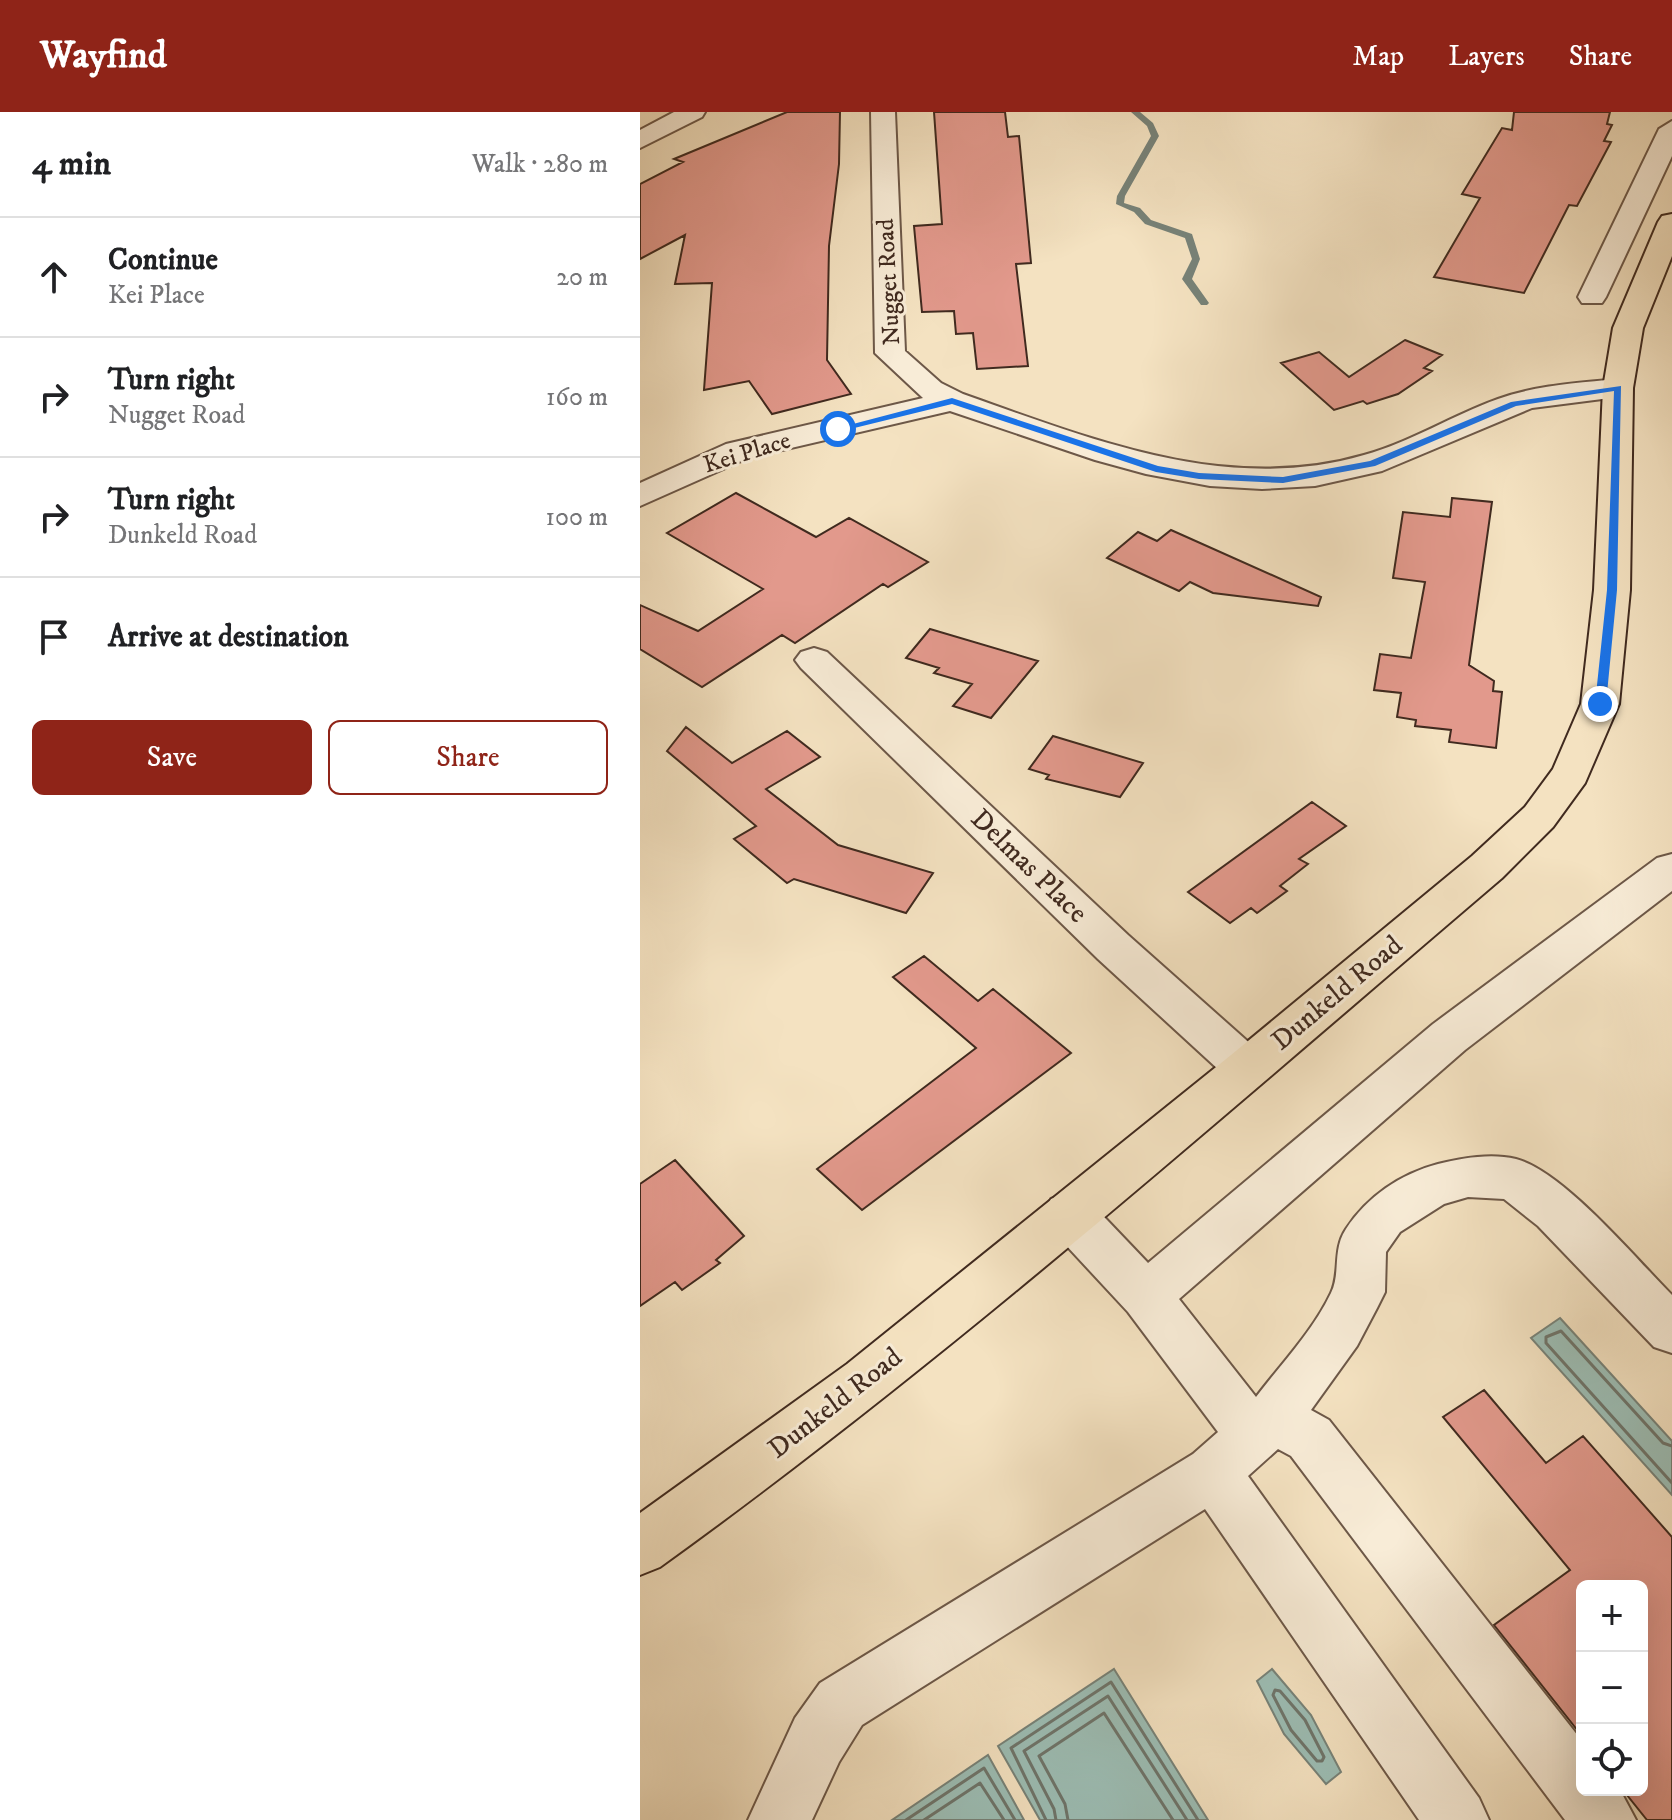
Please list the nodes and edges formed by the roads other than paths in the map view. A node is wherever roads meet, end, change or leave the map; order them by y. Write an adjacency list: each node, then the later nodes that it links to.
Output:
1 (693, 112): 4 (street)
2 (883, 112): 8 (street, Nugget Road)
3 (1672, 129): 6 (street)
4 (640, 140)
5 (1672, 222): 7 (main road, Dunkeld Road)
6 (1592, 297)
7 (1618, 388): 8 (street, Nugget Road); 12 (main road, Dunkeld Road)
8 (952, 401): 9 (street, Kei Place)
9 (640, 496)
10 (814, 660): 12 (street, Delmas Place)
11 (1672, 869): 14 (street)
12 (1247, 1068): 13 (main road, Dunkeld Road)
13 (1069, 1214): 14 (street); 17 (main road, Dunkeld Road)
14 (1146, 1296): 16 (street)
15 (1672, 1330): 16 (street)
16 (1247, 1442): 18 (street); 19 (street); 20 (street)
17 (640, 1547)
18 (780, 1820)
19 (1457, 1820)
20 (1604, 1820)

